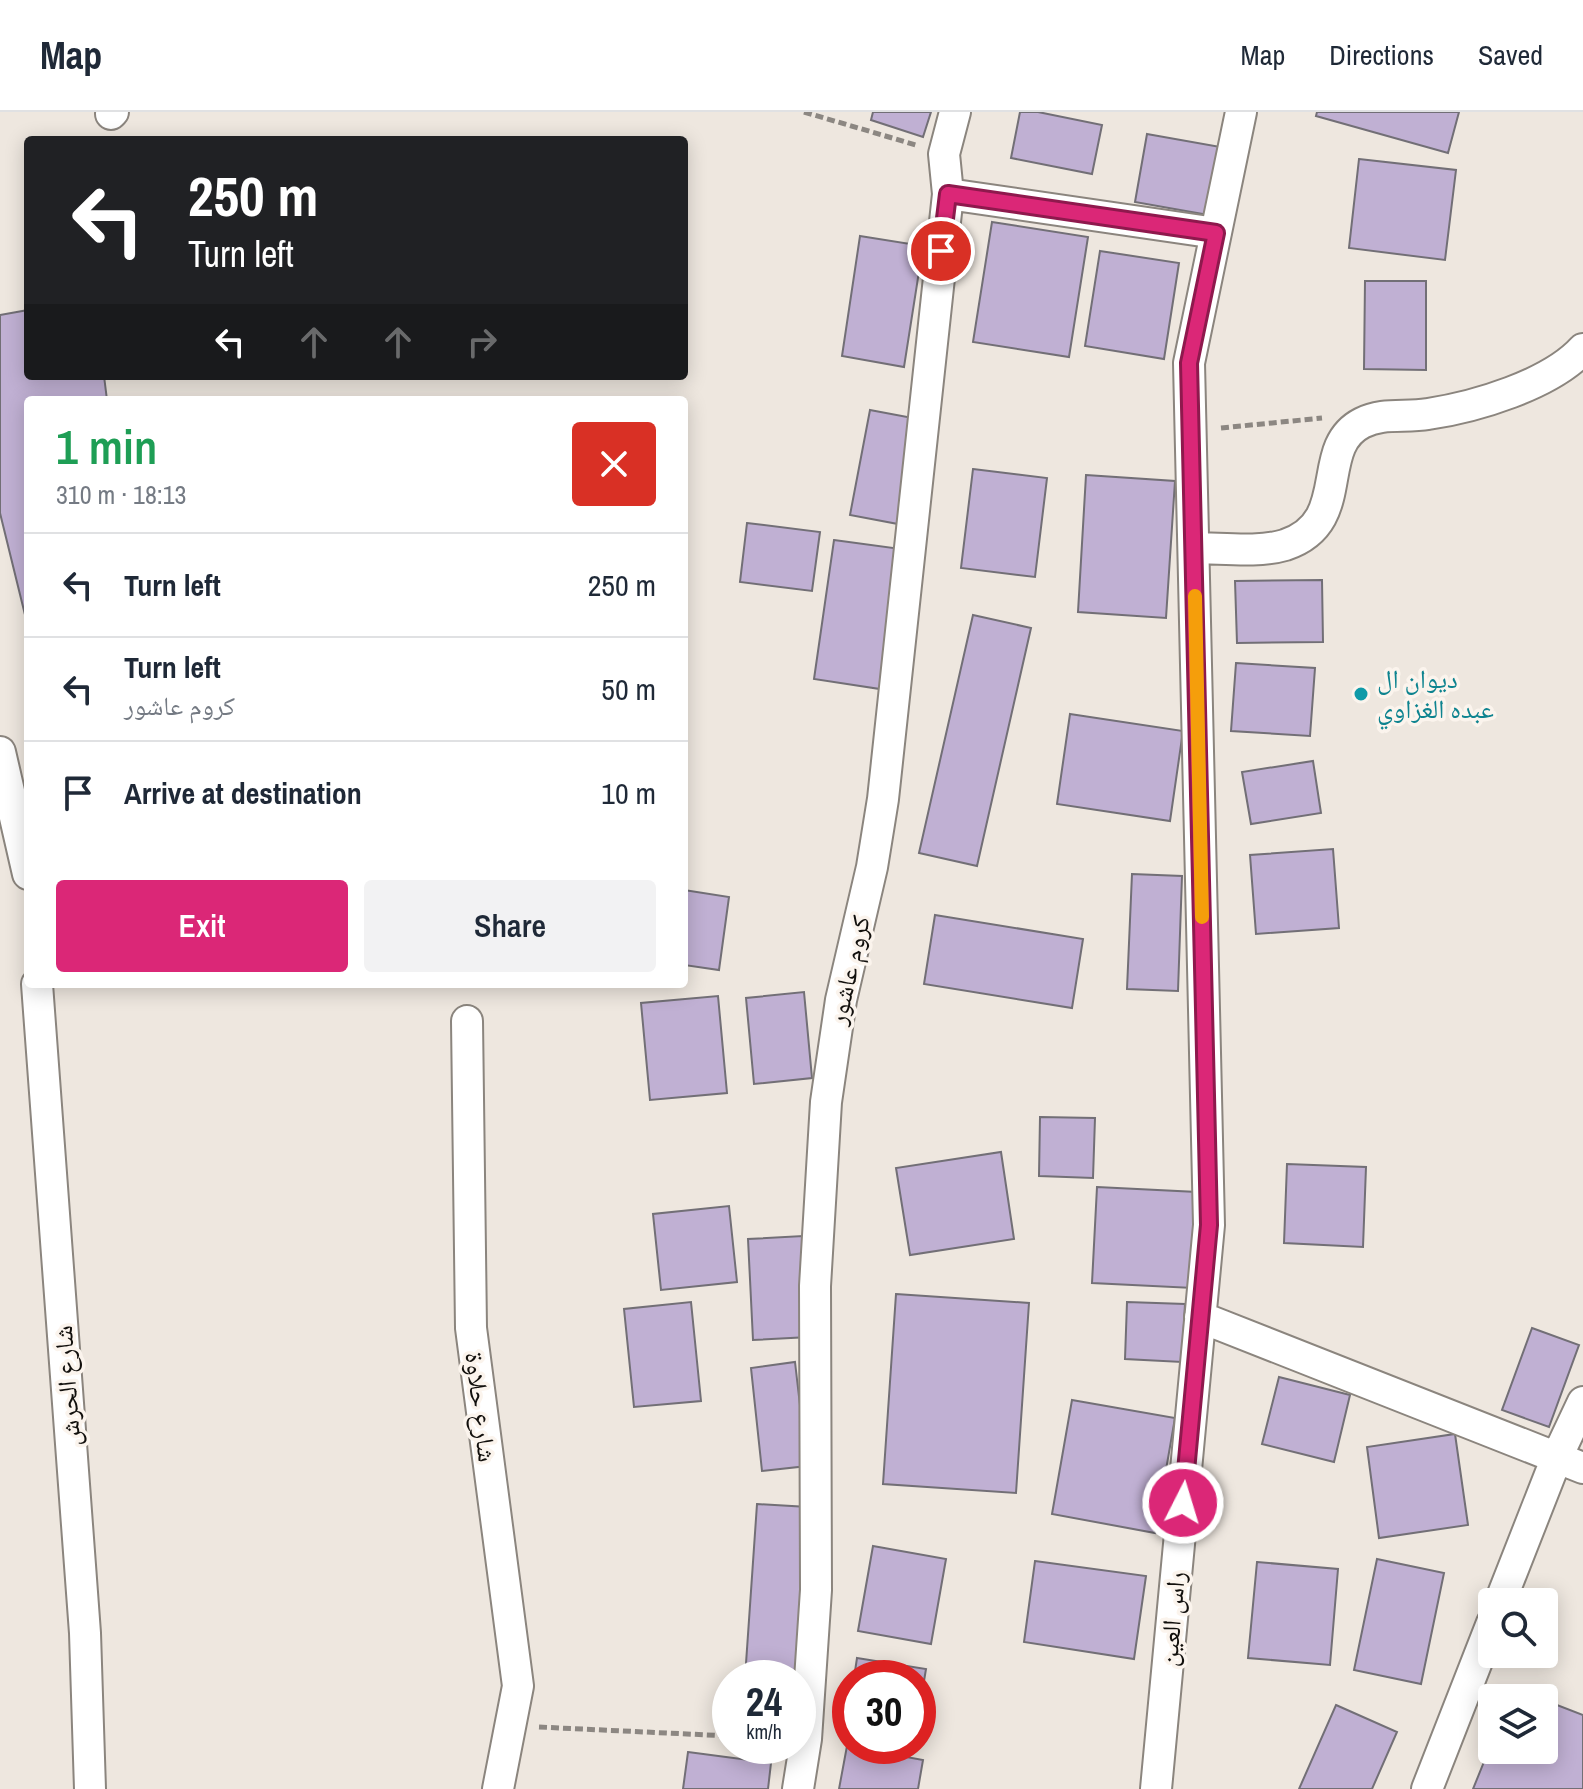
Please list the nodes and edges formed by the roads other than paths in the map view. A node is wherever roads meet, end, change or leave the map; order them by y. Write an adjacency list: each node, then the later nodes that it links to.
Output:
1 (955, 112): 3 (street, كروم عاشور)
2 (1241, 112): 4 (street, راس العين)
3 (948, 194): 4 (street); 18 (street, كروم عاشور)
4 (1216, 233): 6 (street, راس العين)
5 (1583, 349): 6 (street)
6 (1194, 548): 11 (street, راس العين)
7 (0, 752): 8 (street)
8 (24, 857)
9 (37, 988): 16 (street, شارع الحرش)
10 (467, 1021): 17 (street, شارع حلاوة)
11 (1200, 1317): 13 (street); 19 (street, راس العين)
12 (1583, 1402): 13 (street)
13 (1570, 1463): 14 (street)
14 (1507, 1588)
15 (1478, 1659): 20 (street)
16 (90, 1789)
17 (498, 1789)
18 (798, 1789)
19 (1156, 1789)
20 (1427, 1789)

